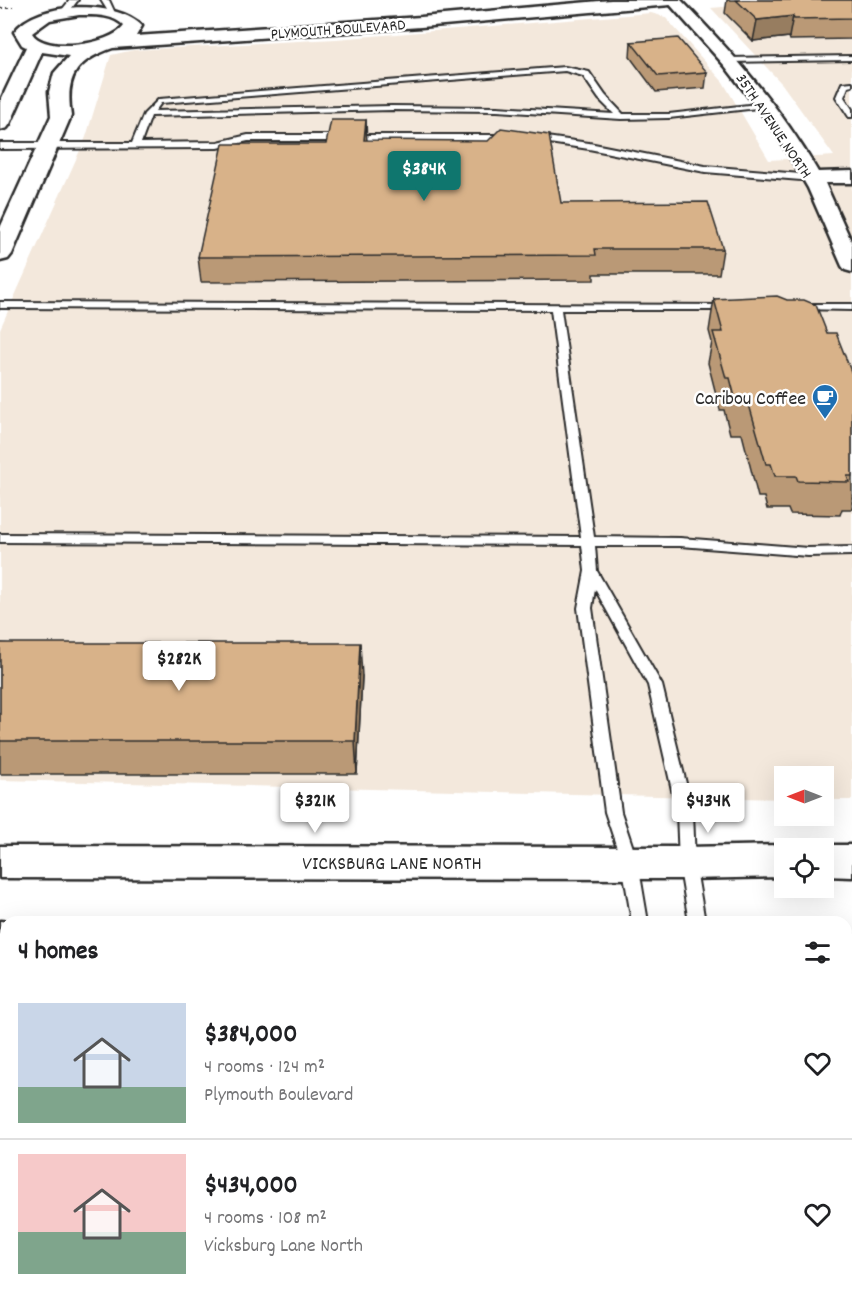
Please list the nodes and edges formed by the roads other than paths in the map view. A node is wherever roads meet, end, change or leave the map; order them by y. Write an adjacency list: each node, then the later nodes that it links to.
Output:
1 (479, 0): 7 (street, PLYMOUTH BOULEVARD)
2 (672, 0): 10 (street, PLYMOUTH BOULEVARD); 12 (street, 35TH AVENUE NORTH)
3 (69, 5): 4 (street); 5 (street)
4 (109, 5): 7 (street, PLYMOUTH BOULEVARD)
5 (40, 17): 6 (street); 9 (street)
6 (6, 20)
7 (131, 20): 10 (street)
8 (9, 39): 9 (street)
9 (32, 43): 10 (street, PLYMOUTH BOULEVARD); 18 (street)
10 (105, 45): 20 (street)
11 (852, 58): 12 (lane)
12 (729, 60): 14 (street, 35TH AVENUE NORTH)
13 (852, 84): 16 (lane)
14 (766, 105): 17 (lane); 23 (street, 35TH AVENUE NORTH)
15 (148, 114): 17 (lane); 17 (lane); 21 (lane)
16 (852, 115)
17 (621, 117)
18 (0, 124)
19 (0, 146): 20 (lane)
20 (49, 146): 21 (lane); 24 (street)
21 (135, 146): 23 (lane)
22 (852, 177): 23 (street)
23 (813, 178): 25 (street, 35TH AVENUE NORTH)
24 (0, 254)
25 (852, 266)
26 (0, 305): 27 (lane)
27 (556, 307): 28 (lane); 32 (lane)
28 (747, 307)
29 (794, 307): 30 (lane)
30 (852, 307)
31 (0, 538): 32 (lane)
32 (588, 541): 33 (lane); 34 (lane)
33 (852, 551)
34 (591, 571): 39 (lane); 40 (lane)
35 (774, 861): 40 (street, VICKSBURG LANE NORTH)
36 (834, 861): 37 (street)
37 (852, 861)
38 (0, 862): 39 (street, VICKSBURG LANE NORTH)
39 (630, 863): 40 (street, VICKSBURG LANE NORTH); 41 (lane)
40 (687, 863): 42 (lane)
41 (639, 916)
42 (696, 916)

